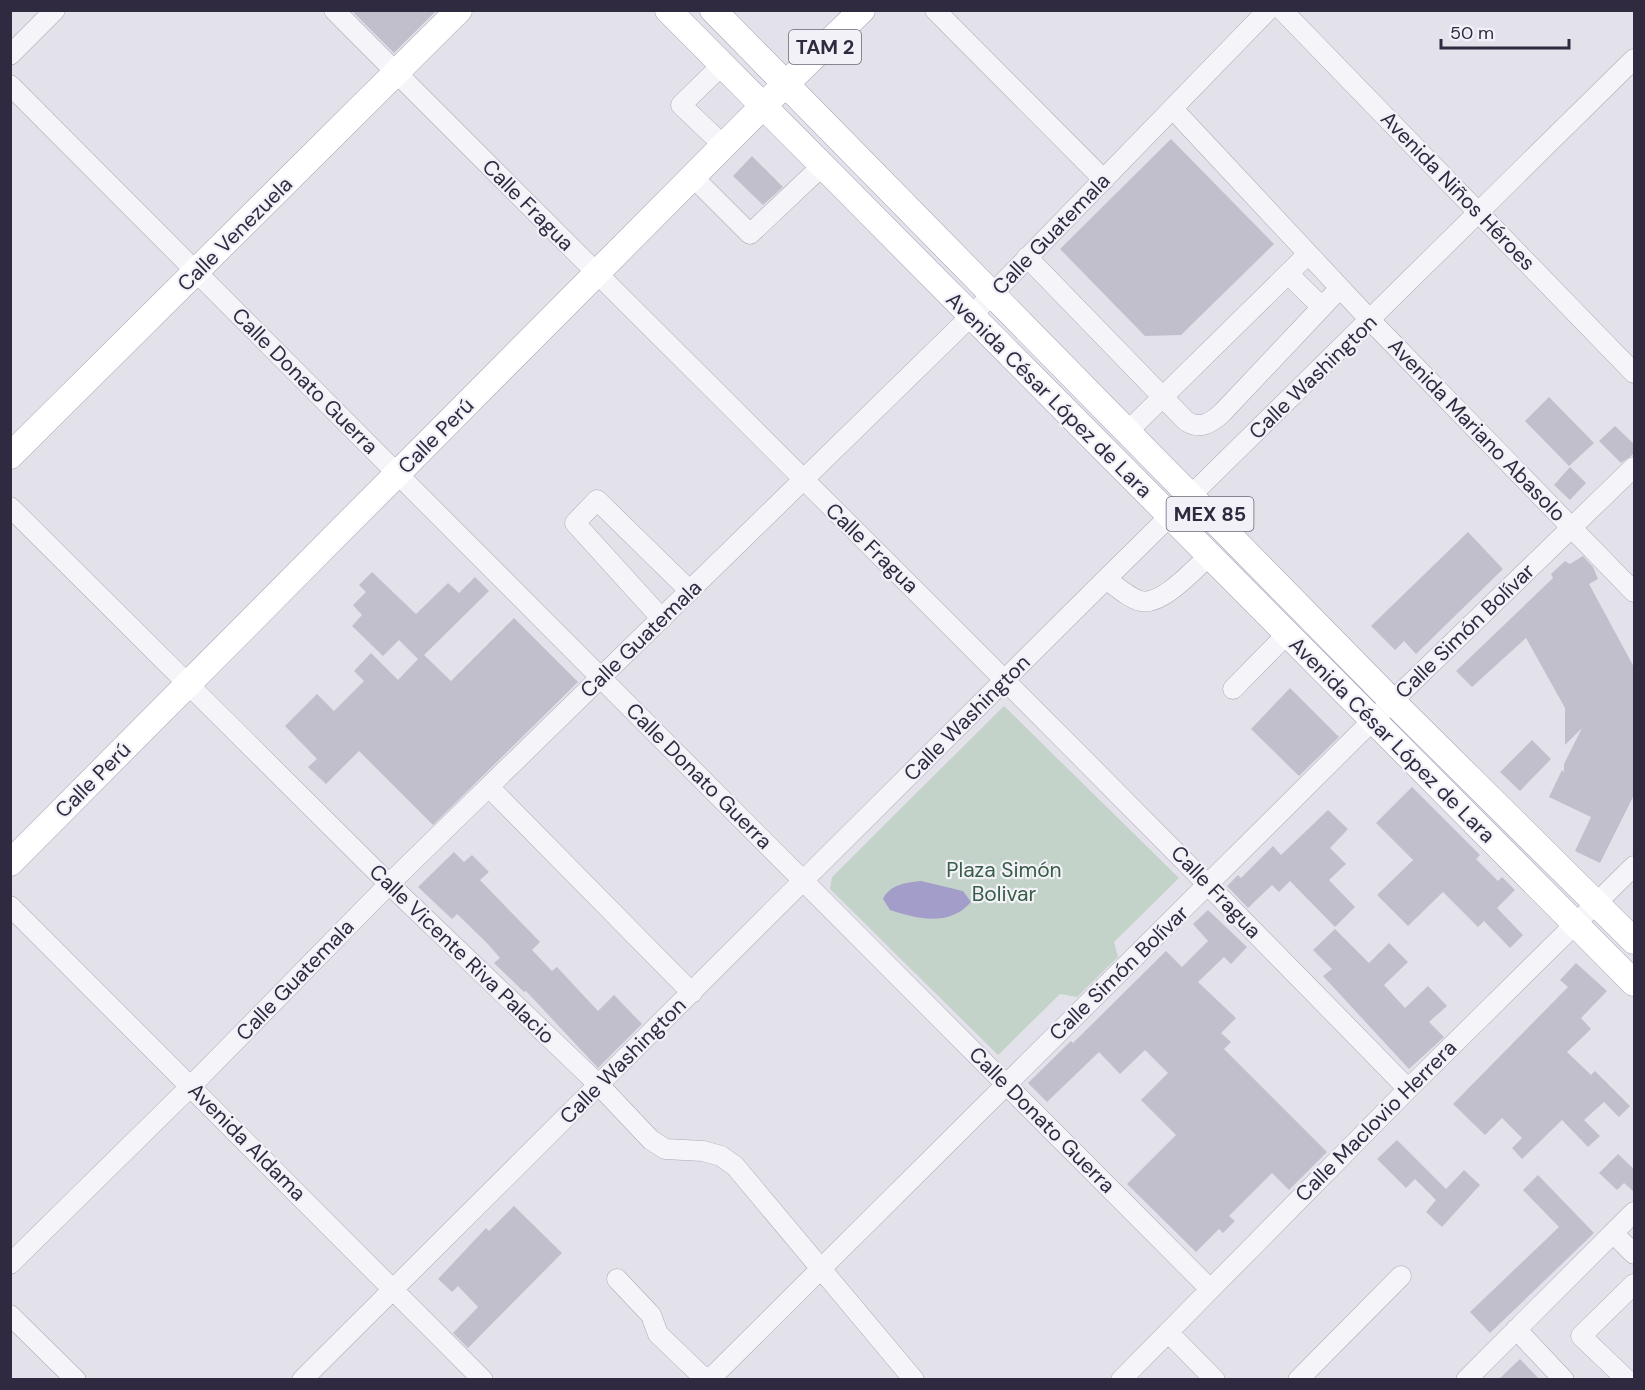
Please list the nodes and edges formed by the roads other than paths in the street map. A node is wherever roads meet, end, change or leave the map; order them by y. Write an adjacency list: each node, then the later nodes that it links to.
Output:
1 (55, 10): 10 (street)
2 (334, 10): 13 (street, Calle Fragua)
3 (459, 10): 13 (main road, Calle Venezuela)
4 (668, 10): 12 (main road, Avenida César López de Lara / MEX 85)
5 (713, 10): 14 (main road, Avenida César López de Lara / MEX 85)
6 (862, 10): 14 (main road, Calle Perú / TAM 2)
7 (935, 10): 21 (street)
8 (1268, 10): 17 (street, Calle Guatemala)
9 (1282, 10): 22 (street, Avenida Niños Héroes)
10 (10, 55)
11 (1635, 59): 22 (street, Calle Washington)
12 (722, 65): 16 (main road, Avenida César López de Lara / MEX 85); 18 (street)
13 (396, 73): 25 (main road, Calle Venezuela); 26 (street, Calle Fragua)
14 (788, 84): 16 (main road, Calle Perú / TAM 2); 29 (main road, Avenida César López de Lara / MEX 85)
15 (10, 85): 25 (street, Calle Donato Guerra)
16 (763, 106): 18 (main road, Calle Perú); 19 (main road, Avenida César López de Lara / MEX 85)
17 (1173, 109): 21 (street, Calle Guatemala); 23 (street, Avenida Mariano Abasolo)
18 (724, 146): 20 (main road, Calle Perú)
19 (822, 166): 20 (street); 31 (main road, Avenida César López de Lara / MEX 85)
20 (693, 177): 26 (main road, Calle Perú)
21 (1104, 180): 24 (street, Calle Guatemala)
22 (1479, 212): 32 (street, Calle Washington); 33 (street, Avenida Niños Héroes)
23 (1308, 254): 27 (street); 28 (street, Avenida Mariano Abasolo)
24 (1027, 257): 29 (street, Calle Guatemala); 34 (street)
25 (197, 272): 36 (main road, Calle Venezuela); 38 (street, Calle Donato Guerra)
26 (596, 274): 38 (main road, Calle Perú); 39 (street, Calle Fragua)
27 (1288, 274): 30 (street); 34 (street)
28 (1340, 288): 30 (street); 32 (street, Avenida Mariano Abasolo)
29 (993, 294): 31 (street, Calle Guatemala); 35 (main road, Avenida César López de Lara / MEX 85)
30 (1322, 307): 34 (street)
31 (971, 316): 39 (street, Calle Guatemala); 42 (main road, Avenida César López de Lara / MEX 85)
32 (1371, 321): 40 (street, Calle Washington); 43 (street, Avenida Mariano Abasolo)
33 (1635, 373)
34 (1162, 397): 35 (street)
35 (1128, 431): 40 (main road, Avenida César López de Lara / MEX 85)
36 (10, 456)
37 (1635, 467): 43 (street, Calle Simón Bolívar)
38 (399, 475): 50 (street, Calle Donato Guerra); 52 (main road, Calle Perú)
39 (803, 482): 46 (street, Calle Guatemala); 51 (street, Calle Fragua)
40 (1191, 495): 42 (street, Calle Washington); 54 (main road, Avenida César López de Lara / MEX 85)
41 (10, 507): 52 (street, Calle Vicente Riva Palacio)
42 (1170, 516): 44 (main road, Avenida César López de Lara / MEX 85); 45 (street, Calle Washington)
43 (1573, 527): 47 (street, Avenida Mariano Abasolo); 54 (street, Calle Simón Bolívar)
44 (1209, 556): 45 (street); 49 (main road, Avenida César López de Lara / MEX 85)
45 (1106, 579): 51 (street, Calle Washington)
46 (690, 591): 48 (street, Calle Guatemala); 48 (street)
47 (1635, 592)
48 (662, 619): 50 (street, Calle Guatemala)
49 (1287, 634): 53 (street); 55 (main road, Avenida César López de Lara / MEX 85)
50 (602, 679): 56 (street, Calle Guatemala); 59 (street, Calle Donato Guerra)
51 (1006, 679): 59 (street, Calle Washington); 61 (street, Calle Fragua)
52 (189, 683): 57 (main road, Calle Perú); 60 (street, Calle Vicente Riva Palacio)
53 (1233, 689)
54 (1392, 701): 55 (street, Calle Simón Bolívar); 62 (main road, Avenida César López de Lara / MEX 85)
55 (1372, 720): 61 (street, Calle Simón Bolívar); 64 (main road, Avenida César López de Lara / MEX 85)
56 (489, 787): 60 (street, Calle Guatemala); 67 (street)
57 (10, 863)
58 (1635, 866): 62 (street, Calle Maclovio Herrera)
59 (803, 881): 67 (street, Calle Washington); 68 (street, Calle Donato Guerra)
60 (389, 884): 69 (street, Calle Guatemala); 70 (street, Calle Vicente Riva Palacio)
61 (1209, 884): 68 (street, Calle Simón Bolívar); 71 (street, Calle Fragua)
62 (1596, 903): 64 (street, Calle Maclovio Herrera); 65 (main road, Avenida César López de Lara / MEX 85)
63 (10, 906): 69 (street, Avenida Aldama)
64 (1576, 925): 66 (main road, Avenida César López de Lara / MEX 85); 71 (street, Calle Maclovio Herrera)
65 (1635, 941)
66 (1635, 983)
67 (692, 993): 70 (street, Calle Washington)
68 (1006, 1084): 76 (street, Calle Simón Bolívar); 80 (street, Calle Donato Guerra)
69 (192, 1085): 75 (street, Calle Guatemala); 81 (street, Avenida Aldama)
70 (598, 1085): 76 (street, Calle Vicente Riva Palacio); 81 (street, Calle Washington)
71 (1408, 1089): 80 (street, Calle Maclovio Herrera)
72 (1635, 1212): 73 (street)
73 (1613, 1233): 74 (street); 83 (street)
74 (1635, 1254)
75 (10, 1264)
76 (821, 1267): 88 (street, Calle Simón Bolívar); 89 (street, Calle Vicente Riva Palacio)
77 (1401, 1276): 92 (street)
78 (618, 1279): 88 (street)
79 (1635, 1284): 95 (street)
80 (1209, 1288): 84 (street, Calle Maclovio Herrera)
81 (393, 1289): 86 (street, Calle Washington); 87 (street, Avenida Aldama)
82 (10, 1315): 85 (street)
83 (1516, 1329): 93 (street); 94 (street)
84 (1168, 1332): 90 (street, Calle Maclovio Herrera); 91 (street)
85 (75, 1379)
86 (302, 1380)
87 (483, 1380)
88 (707, 1380)
89 (914, 1380)
90 (1121, 1380)
91 (1215, 1380)
92 (1298, 1380)
93 (1466, 1380)
94 (1564, 1380)
95 (1627, 1380)

